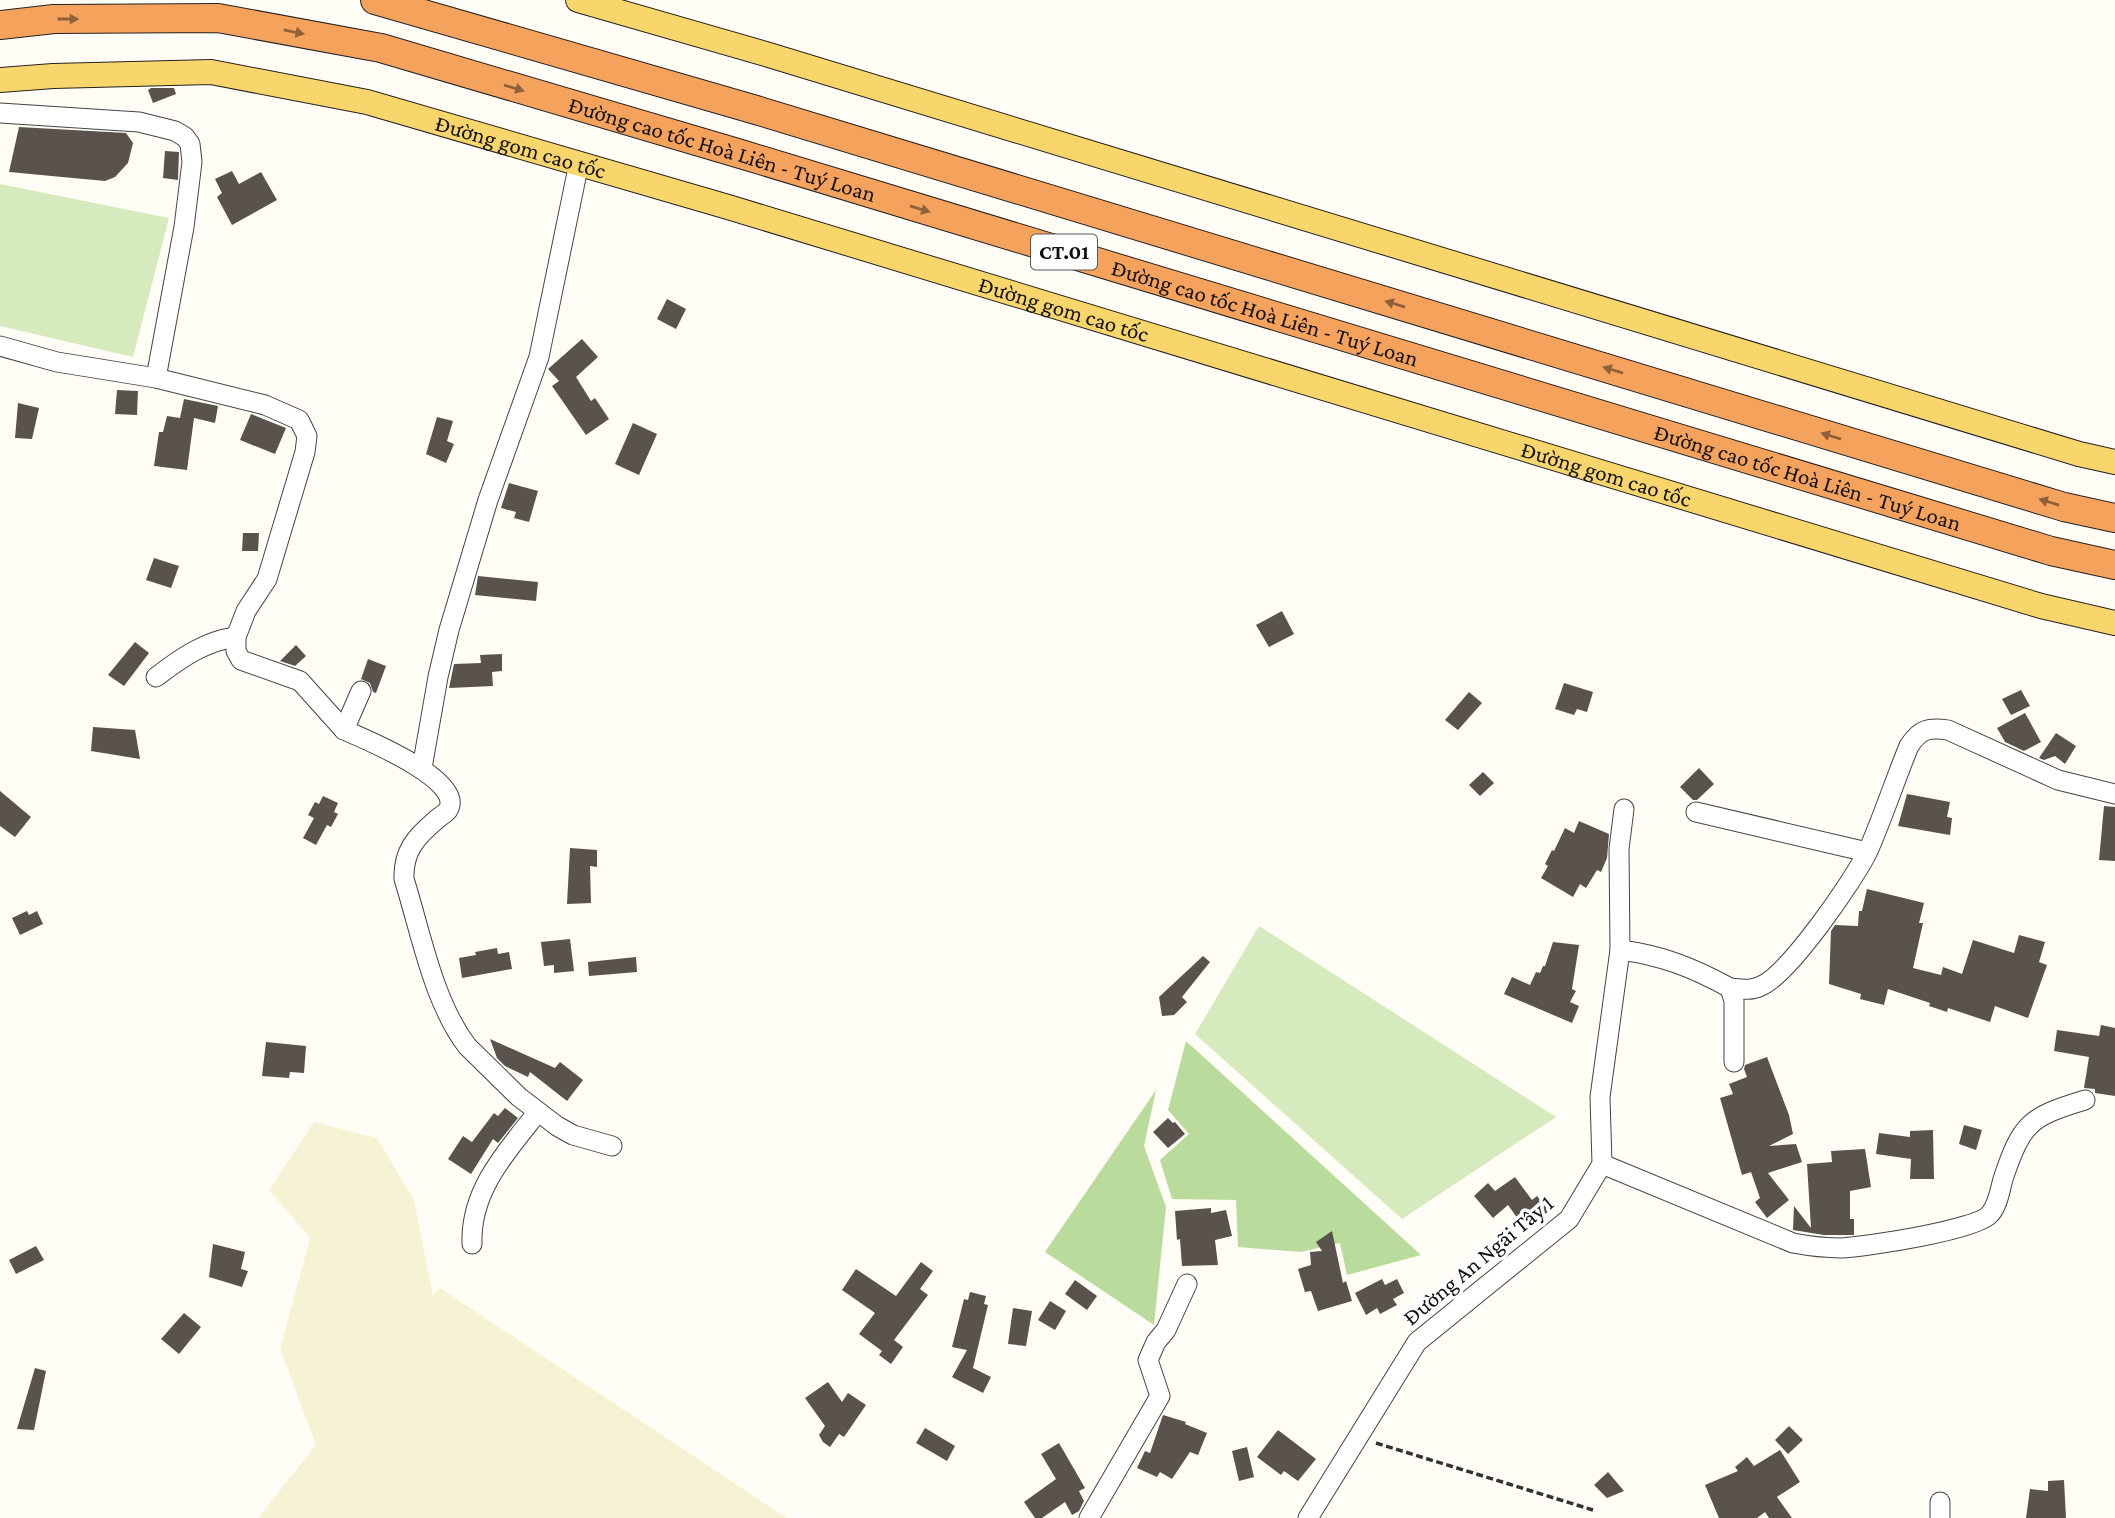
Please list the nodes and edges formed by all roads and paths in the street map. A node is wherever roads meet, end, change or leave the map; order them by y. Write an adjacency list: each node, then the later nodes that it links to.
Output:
1 (375, 0): 10 (highway, Đường cao tốc Hoà Liên - Tuý Loan / CT.01, one-way to 1)
2 (578, 0): 9 (main road)
3 (0, 25): 11 (highway, Đường cao tốc Hoà Liên - Tuý Loan / CT.01, one-way to 11)
4 (0, 80): 6 (main road, Đường gom cao tốc)
5 (0, 113): 8 (street)
6 (579, 163): 12 (main road, Đường gom cao tốc); 17 (street)
7 (0, 346): 8 (street)
8 (156, 378): 13 (street)
9 (2115, 462)
10 (2115, 518)
11 (2115, 565)
12 (2115, 622)
13 (236, 637): 14 (street); 16 (street)
14 (156, 677)
15 (361, 691): 16 (street)
16 (344, 730): 17 (street)
17 (422, 768): 26 (street)
18 (2115, 794): 21 (street)
19 (1623, 808): 22 (street)
20 (1696, 812): 21 (street)
21 (1867, 852): 23 (street)
22 (1620, 950): 23 (street); 28 (street)
23 (1730, 989): 24 (street)
24 (1734, 1062)
25 (2085, 1100): 28 (street)
26 (537, 1113): 27 (street); 29 (street)
27 (612, 1146)
28 (1602, 1164): 31 (street, Đường An Ngãi Tây 1)
29 (472, 1244)
30 (1187, 1284): 33 (street)
31 (1357, 1438): 32 (path); 34 (street, Đường An Ngãi Tây 1)
32 (1593, 1510)
33 (1089, 1518)
34 (1308, 1518)

